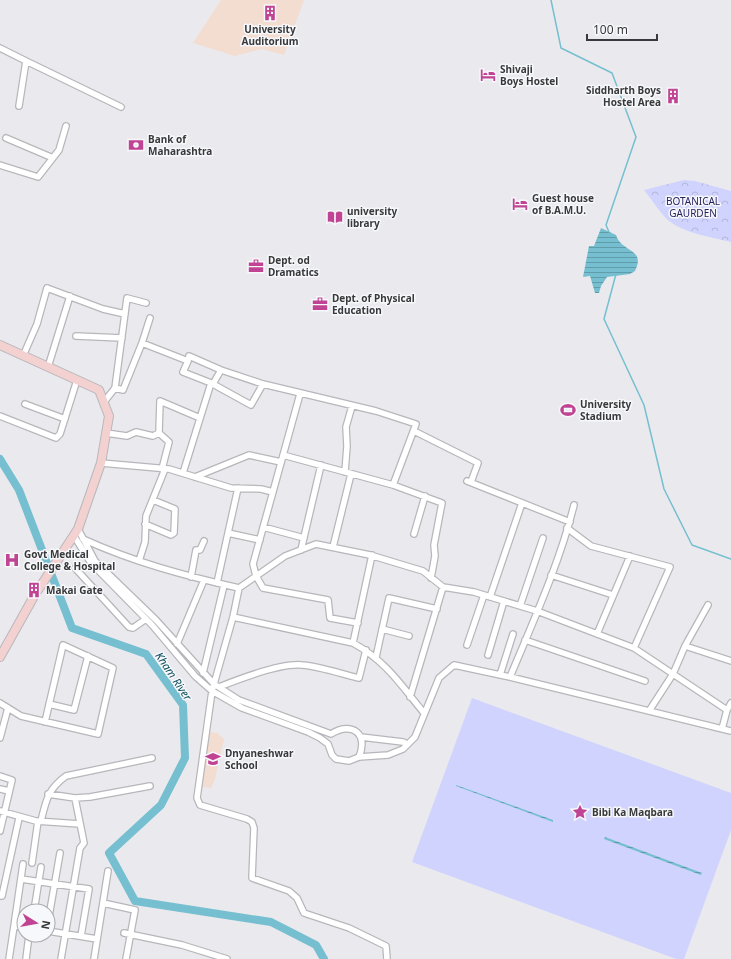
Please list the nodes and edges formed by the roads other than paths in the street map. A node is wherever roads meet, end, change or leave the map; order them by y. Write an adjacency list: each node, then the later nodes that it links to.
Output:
1 (0, 48): 2 (street)
2 (26, 61): 3 (street); 4 (street)
3 (19, 106)
4 (121, 107)
5 (66, 126): 7 (street)
6 (6, 138): 7 (street)
7 (53, 158): 8 (street)
8 (0, 165)
9 (70, 296): 11 (street); 17 (street); 19 (street)
10 (146, 303): 11 (street)
11 (125, 314): 14 (street)
12 (150, 318): 15 (street)
13 (76, 336): 14 (street)
14 (122, 338): 24 (street)
15 (142, 343): 18 (street); 24 (street)
16 (0, 345): 17 (street)
17 (23, 356): 19 (street)
18 (188, 361): 20 (street); 22 (street)
19 (48, 367): 21 (street)
20 (221, 370): 22 (street); 23 (street)
21 (77, 380): 26 (street); 31 (street)
22 (212, 384): 23 (street); 30 (street)
23 (263, 384): 25 (street)
24 (116, 388): 26 (street)
25 (300, 394): 28 (street); 35 (street)
26 (104, 402): 33 (street)
27 (25, 404): 31 (street)
28 (352, 406): 32 (street); 41 (street)
29 (0, 416): 31 (street)
30 (200, 418): 34 (street); 40 (street)
31 (65, 419)
32 (414, 431): 43 (street); 48 (street)
33 (106, 433): 34 (street); 36 (street)
34 (159, 433): 39 (street)
35 (283, 455): 37 (street); 38 (street)
36 (101, 462): 39 (street); 53 (street)
37 (281, 462): 42 (street); 45 (street)
38 (321, 465): 41 (street); 56 (street)
39 (164, 469): 40 (street); 47 (street)
40 (183, 473): 42 (street)
41 (348, 473): 43 (street); 61 (street)
42 (194, 477): 44 (street)
43 (393, 485): 46 (street)
44 (238, 488): 45 (street); 54 (street)
45 (273, 492): 52 (street)
46 (425, 496): 55 (street); 70 (street)
47 (152, 500): 50 (street); 50 (street)
48 (522, 503): 51 (street); 79 (street)
49 (574, 505): 51 (street)
50 (145, 524): 65 (street)
51 (568, 525): 64 (street); 67 (street)
52 (263, 527): 56 (street); 59 (street)
53 (76, 533): 58 (street); 74 (street); 87 (street)
54 (228, 533): 59 (street); 72 (street)
55 (414, 534)
56 (304, 538): 62 (street)
57 (542, 538): 83 (street)
58 (83, 540): 65 (street); 95 (street)
59 (260, 540): 68 (street)
60 (204, 541): 69 (street)
61 (333, 547): 62 (street); 63 (street)
62 (301, 550): 68 (street)
63 (372, 555): 70 (street); 88 (street)
64 (630, 556): 78 (street); 98 (street)
65 (139, 561): 69 (street)
66 (75, 568): 87 (street)
67 (551, 575): 78 (street); 85 (street)
68 (256, 576): 76 (street); 88 (street)
69 (191, 577): 71 (street)
70 (431, 578): 75 (street)
71 (204, 580): 72 (street); 95 (street)
72 (217, 583): 73 (street)
73 (224, 584): 76 (street); 105 (street)
74 (40, 587)
75 (443, 587): 77 (street); 84 (street)
76 (239, 588): 86 (street)
77 (484, 595): 79 (street); 96 (street)
78 (613, 595): 91 (street)
79 (490, 597): 81 (street)
80 (34, 598): 101 (street)
81 (504, 601): 83 (street); 100 (street)
82 (708, 605): 97 (street)
83 (520, 606): 85 (street)
84 (437, 609): 89 (street); 113 (street)
85 (537, 611): 91 (street); 93 (street)
86 (233, 617): 94 (street); 110 (street)
87 (146, 619): 112 (street)
88 (358, 623): 94 (street)
89 (382, 629): 92 (street); 103 (street)
90 (513, 634): 107 (street)
91 (597, 634): 98 (street)
92 (409, 636)
93 (525, 640): 108 (street); 109 (street)
94 (353, 643): 99 (street)
95 (177, 644): 105 (street)
96 (467, 645)
97 (685, 646): 104 (street); 106 (street)
98 (634, 648): 106 (street)
99 (366, 650): 103 (street); 111 (street)
100 (488, 655)
101 (0, 656)
102 (88, 656): 116 (street); 116 (street); 121 (street)
103 (376, 657): 113 (street)
104 (731, 661)
105 (203, 673): 110 (street)
106 (673, 674): 118 (street); 119 (street)
107 (500, 675): 108 (street); 120 (street)
108 (510, 677): 119 (street)
109 (644, 681)
110 (214, 684): 111 (street); 112 (street)
111 (219, 687): 124 (street)
112 (212, 691): 127 (street); 170 (street)
113 (410, 696): 120 (street)
114 (0, 703): 117 (street)
115 (731, 703): 118 (street)
116 (49, 704): 121 (street)
117 (8, 708): 121 (street); 126 (street)
118 (727, 710): 122 (street)
119 (649, 712): 122 (street)
120 (424, 713): 128 (street)
121 (45, 722)
122 (722, 729): 123 (street)
123 (731, 731)
124 (331, 734): 125 (street); 127 (street)
125 (361, 737): 128 (street); 129 (street)
126 (0, 738)
127 (328, 744): 129 (street)
128 (407, 744): 129 (street)
129 (359, 757)
130 (152, 758): 135 (street)
131 (0, 776): 134 (street)
132 (150, 786): 136 (street)
133 (0, 789): 134 (street)
134 (10, 791): 137 (street)
135 (48, 794): 136 (street); 139 (street)
136 (75, 798): 140 (street)
137 (2, 812): 138 (street); 141 (street)
138 (19, 818): 139 (street); 151 (street)
139 (40, 821): 140 (street); 143 (street)
140 (80, 824): 150 (street)
141 (0, 831)
142 (60, 853): 149 (street)
143 (32, 863)
144 (23, 864): 147 (street)
145 (41, 867): 148 (street)
146 (108, 870): 154 (street)
147 (21, 879): 148 (street); 155 (street)
148 (38, 881): 149 (street); 152 (street)
149 (55, 884): 150 (street); 153 (street)
150 (73, 886): 158 (street); 160 (street)
151 (0, 896)
152 (35, 903)
153 (52, 903)
154 (103, 903): 159 (street); 161 (street)
155 (14, 926): 164 (street)
156 (56, 932): 158 (street)
157 (124, 933): 159 (street)
158 (64, 934): 160 (street); 166 (street)
159 (132, 934): 163 (street); 169 (street)
160 (81, 936): 161 (street)
161 (97, 939): 167 (street)
162 (28, 943): 165 (street)
163 (126, 958): 168 (street)
164 (9, 959)
165 (26, 959)
166 (61, 959)
167 (94, 959)
168 (133, 959)
169 (227, 959)
170 (387, 959)

